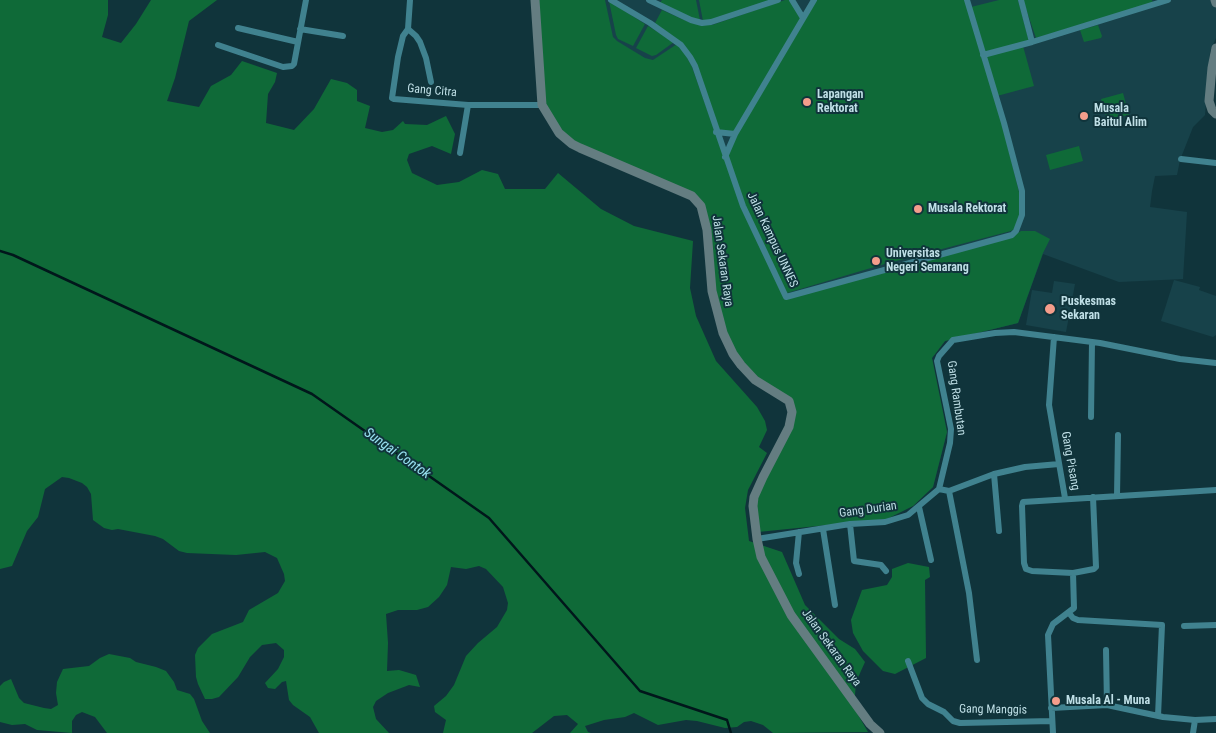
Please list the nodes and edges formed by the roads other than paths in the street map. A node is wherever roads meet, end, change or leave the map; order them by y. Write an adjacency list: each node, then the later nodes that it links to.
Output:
1 (306, 0): 14 (street)
2 (410, 0): 15 (street, Gang Citra)
3 (535, 0): 24 (main road)
4 (610, 0): 26 (street, Jalan Kampus UNNES)
5 (649, 0): 6 (street)
6 (778, 0)
7 (792, 0): 12 (street)
8 (814, 0): 12 (street)
9 (968, 0): 21 (street, Jalan Kampus UNNES)
10 (1020, 0): 18 (street)
11 (1168, 0): 18 (street)
12 (803, 18): 27 (street)
13 (238, 28): 17 (street)
14 (300, 29): 16 (street); 17 (street)
15 (408, 29): 22 (street); 23 (street, Gang Citra)
16 (343, 36)
17 (298, 42): 19 (street)
18 (1032, 42): 21 (street)
19 (218, 45)
20 (1216, 48): 25 (main road)
21 (983, 55): 29 (street, Jalan Kampus UNNES)
22 (431, 82)
23 (468, 105): 24 (street, Gang Citra); 28 (street)
24 (542, 105): 50 (main road, Jalan Sekaran Raya)
25 (1216, 114)
26 (716, 132): 27 (street); 29 (street, Jalan Kampus UNNES)
27 (735, 134): 29 (street)
28 (460, 153)
29 (725, 157)
30 (1181, 159): 31 (street)
31 (1216, 163)
32 (1054, 337): 33 (street, Gang Rambutan); 37 (street, Gang Pisang); 39 (street, Gang Rambutan)
33 (1092, 342): 34 (street, Gang Rambutan); 35 (street)
34 (1216, 363)
35 (1091, 417)
36 (1118, 435): 42 (street)
37 (1059, 464): 38 (street); 44 (street, Gang Pisang)
38 (994, 474): 41 (street); 48 (street)
39 (939, 489): 41 (street); 45 (street, Gang Durian)
40 (1216, 490): 42 (street, Gang Pisang)
41 (948, 491): 60 (street)
42 (1117, 496): 43 (street, Gang Pisang)
43 (1093, 497): 44 (street, Gang Pisang); 53 (street)
44 (1064, 498): 53 (street)
45 (919, 507): 46 (street, Gang Durian); 51 (street)
46 (850, 524): 47 (street, Gang Durian); 52 (street)
47 (823, 528): 49 (street, Gang Durian); 55 (street)
48 (999, 531)
49 (799, 532): 50 (street, Gang Durian); 54 (street)
50 (757, 539): 68 (main road, Jalan Sekaran Raya)
51 (931, 560)
52 (886, 571)
53 (1073, 573): 56 (street)
54 (799, 574)
55 (835, 605)
56 (1069, 613): 63 (street); 64 (street)
57 (1216, 625): 58 (street)
58 (1184, 626)
59 (1106, 650): 62 (street)
60 (977, 660)
61 (908, 661): 67 (street, Gang Manggis)
62 (1107, 706): 63 (street); 64 (street)
63 (1051, 708): 67 (street)
64 (1158, 716): 66 (street)
65 (1216, 719): 66 (street)
66 (1195, 720): 70 (street)
67 (1052, 721): 69 (street)
68 (880, 733)
69 (1053, 733)
70 (1193, 733)

